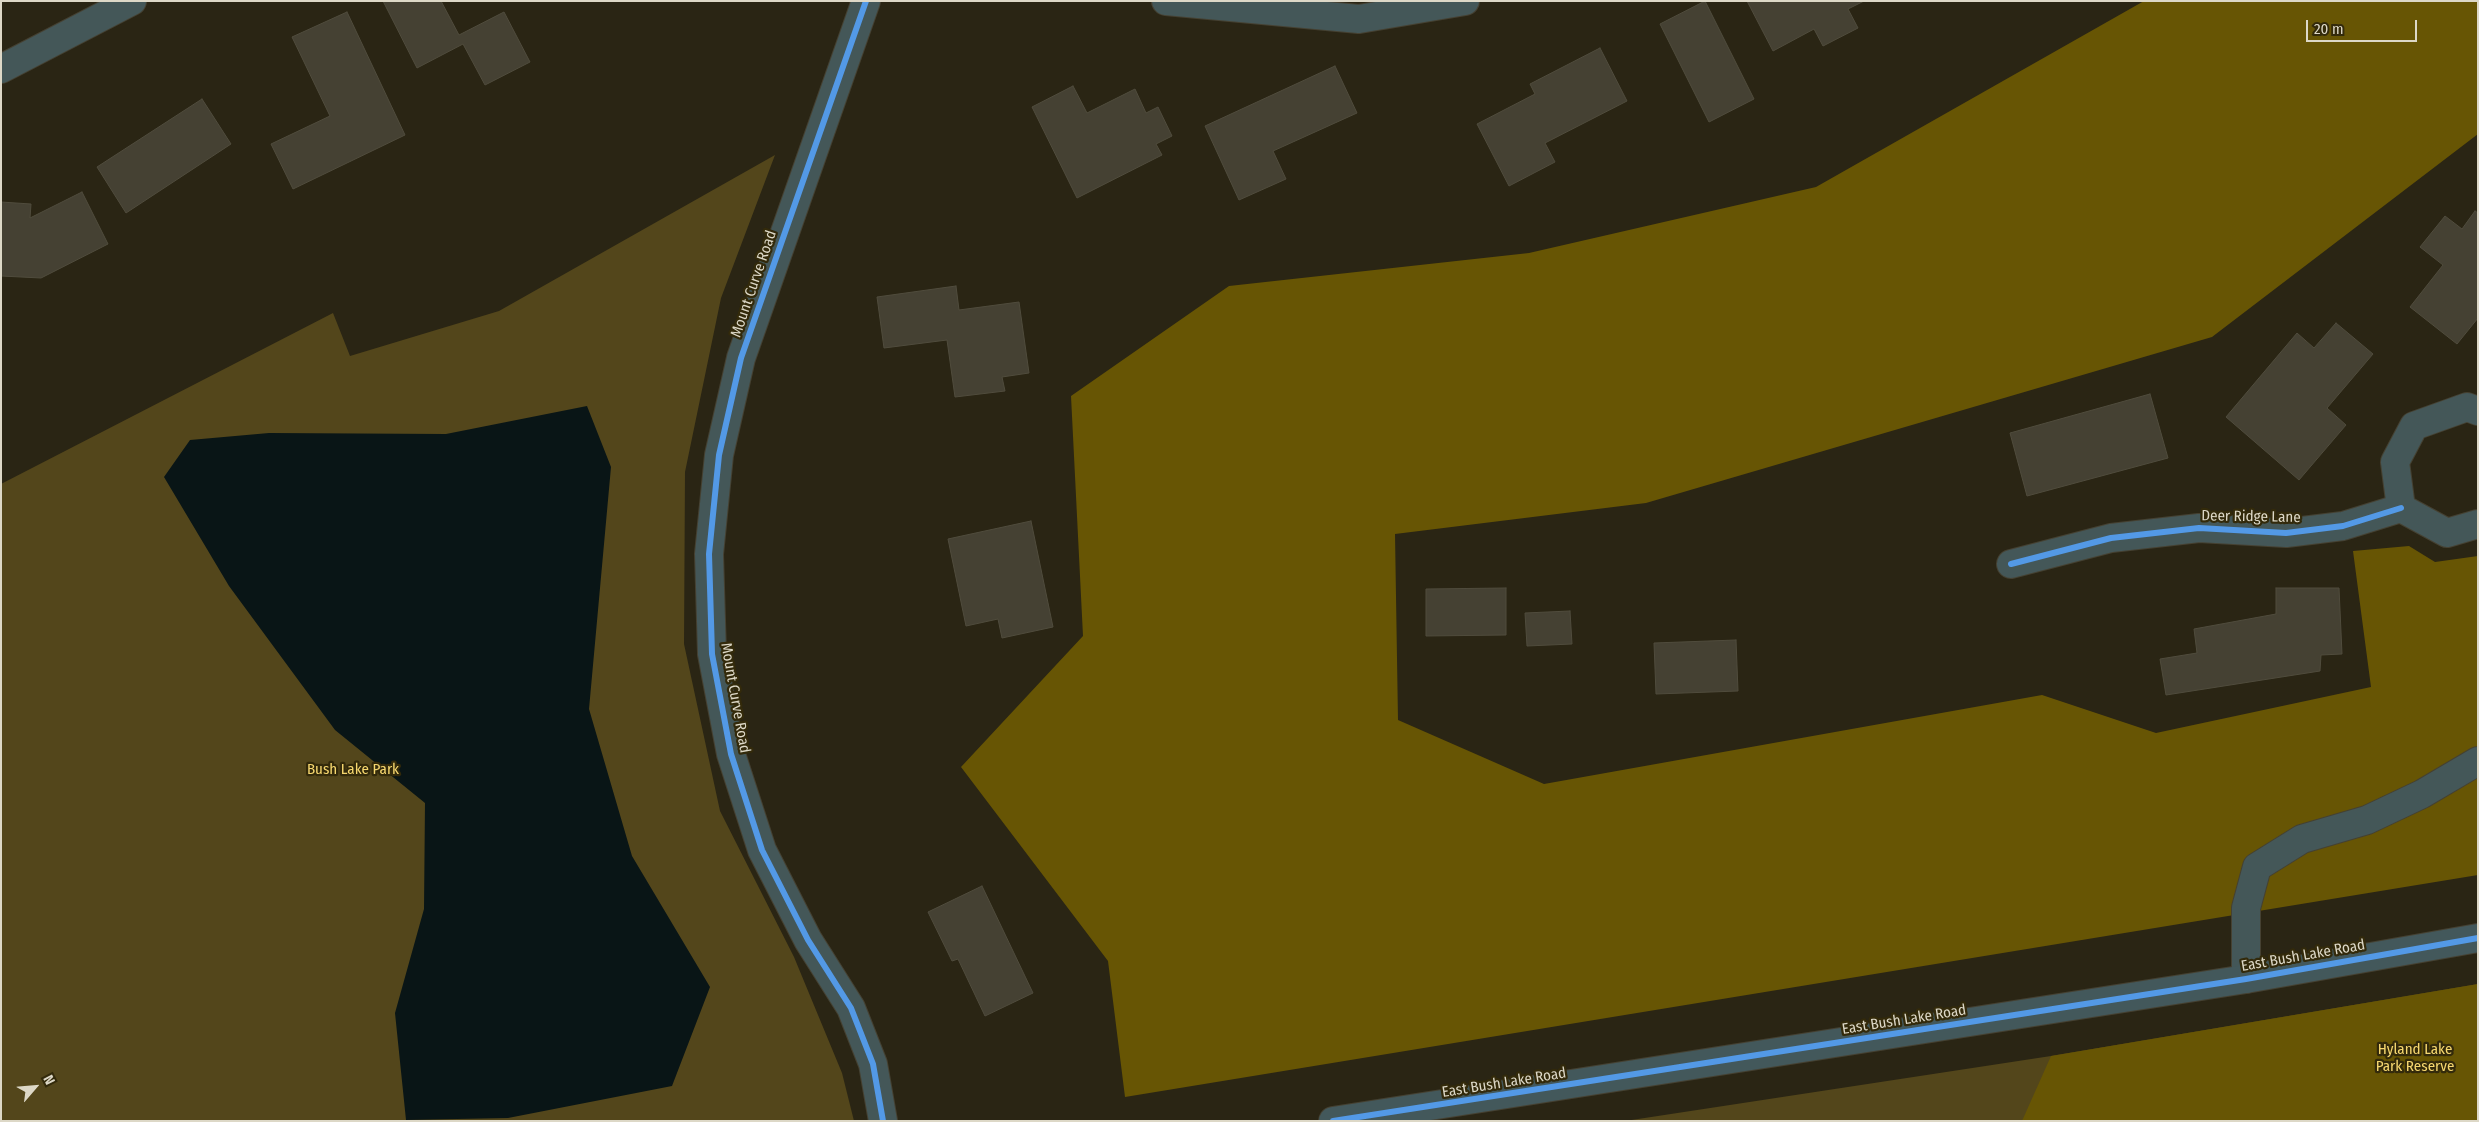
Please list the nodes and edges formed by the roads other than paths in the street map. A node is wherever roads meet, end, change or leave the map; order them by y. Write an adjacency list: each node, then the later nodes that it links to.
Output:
1 (132, 1): 5 (street)
2 (866, 1): 13 (street, Mount Curve Road)
3 (1166, 1): 4 (street)
4 (1465, 1)
5 (1, 69)
6 (2478, 411): 7 (street)
7 (2400, 508): 8 (street); 9 (street, Deer Ridge Lane)
8 (2478, 524)
9 (2011, 564)
10 (2478, 761): 12 (street)
11 (2478, 938): 12 (street, East Bush Lake Road)
12 (2246, 979): 14 (street, East Bush Lake Road)
13 (883, 1121)
14 (1333, 1121)

